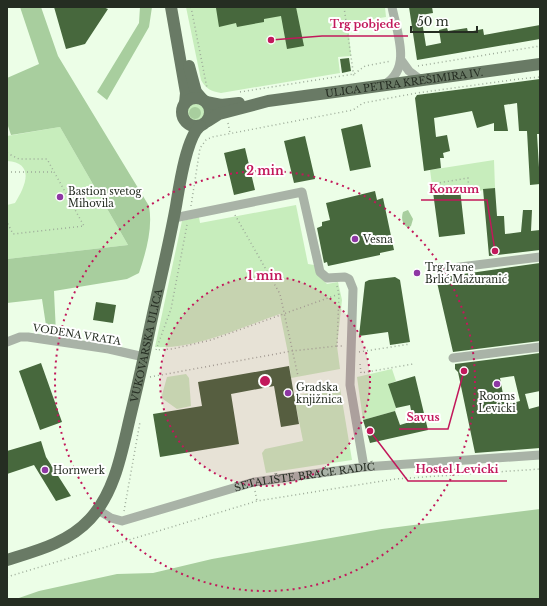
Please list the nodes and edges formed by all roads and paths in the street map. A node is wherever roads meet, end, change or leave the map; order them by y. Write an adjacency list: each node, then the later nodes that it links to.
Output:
1 (172, 7): 18 (main road)
2 (180, 7): 16 (main road)
3 (191, 7): 16 (path)
4 (344, 7): 10 (path)
5 (392, 7): 7 (street)
6 (540, 46): 9 (path)
7 (401, 58): 10 (path); 12 (street); 13 (street)
8 (540, 64): 13 (main road, ULICA PETRA KREŠIMIRA IV.)
9 (416, 66)
10 (354, 74): 14 (path); 15 (path)
11 (540, 77): 13 (path)
12 (383, 85): 13 (main road, ULICA PETRA KREŠIMIRA IV.); 14 (main road, ULICA PETRA KREŠIMIRA IV.)
13 (422, 86): 22 (path)
14 (356, 89): 17 (main road, ULICA PETRA KREŠIMIRA IV.)
15 (238, 93)
16 (206, 98): 17 (main road, ULICA PETRA KREŠIMIRA IV.); 18 (main road); 21 (main road)
17 (268, 101): 21 (main road, ULICA PETRA KREŠIMIRA IV.)
18 (185, 103): 19 (main road)
19 (183, 119): 21 (main road); 26 (main road, VUKOVARSKA ULICA)
20 (228, 122): 22 (path)
21 (204, 124): 26 (main road, VUKOVARSKA ULICA)
22 (230, 133): 30 (path)
23 (7, 153): 25 (path)
24 (7, 172): 25 (path)
25 (54, 172): 33 (path)
26 (181, 176): 31 (main road, VUKOVARSKA ULICA)
27 (432, 184): 28 (path)
28 (469, 194)
29 (232, 206): 31 (street); 37 (path); 50 (street)
30 (190, 210)
31 (174, 218): 44 (main road, VUKOVARSKA ULICA)
32 (188, 218): 37 (path)
33 (7, 222)
34 (540, 257): 35 (street)
35 (444, 269)
36 (339, 294): 37 (path)
37 (284, 315): 42 (path)
38 (7, 342): 44 (street, VODENA VRATA)
39 (410, 344): 43 (path)
40 (337, 346): 42 (path)
41 (540, 347): 45 (street)
42 (292, 351): 46 (path); 47 (path)
43 (359, 352)
44 (144, 357): 52 (main road, VUKOVARSKA ULICA)
45 (454, 358)
46 (150, 373)
47 (298, 376)
48 (140, 422): 53 (path)
49 (540, 455): 50 (street, ŠETALIŠTE BRAĆE RADIĆ)
50 (364, 468): 53 (street, ŠETALIŠTE BRAĆE RADIĆ)
51 (540, 469): 55 (path)
52 (98, 510): 53 (street); 54 (main road)
53 (122, 521)
54 (7, 560)
55 (7, 577)

